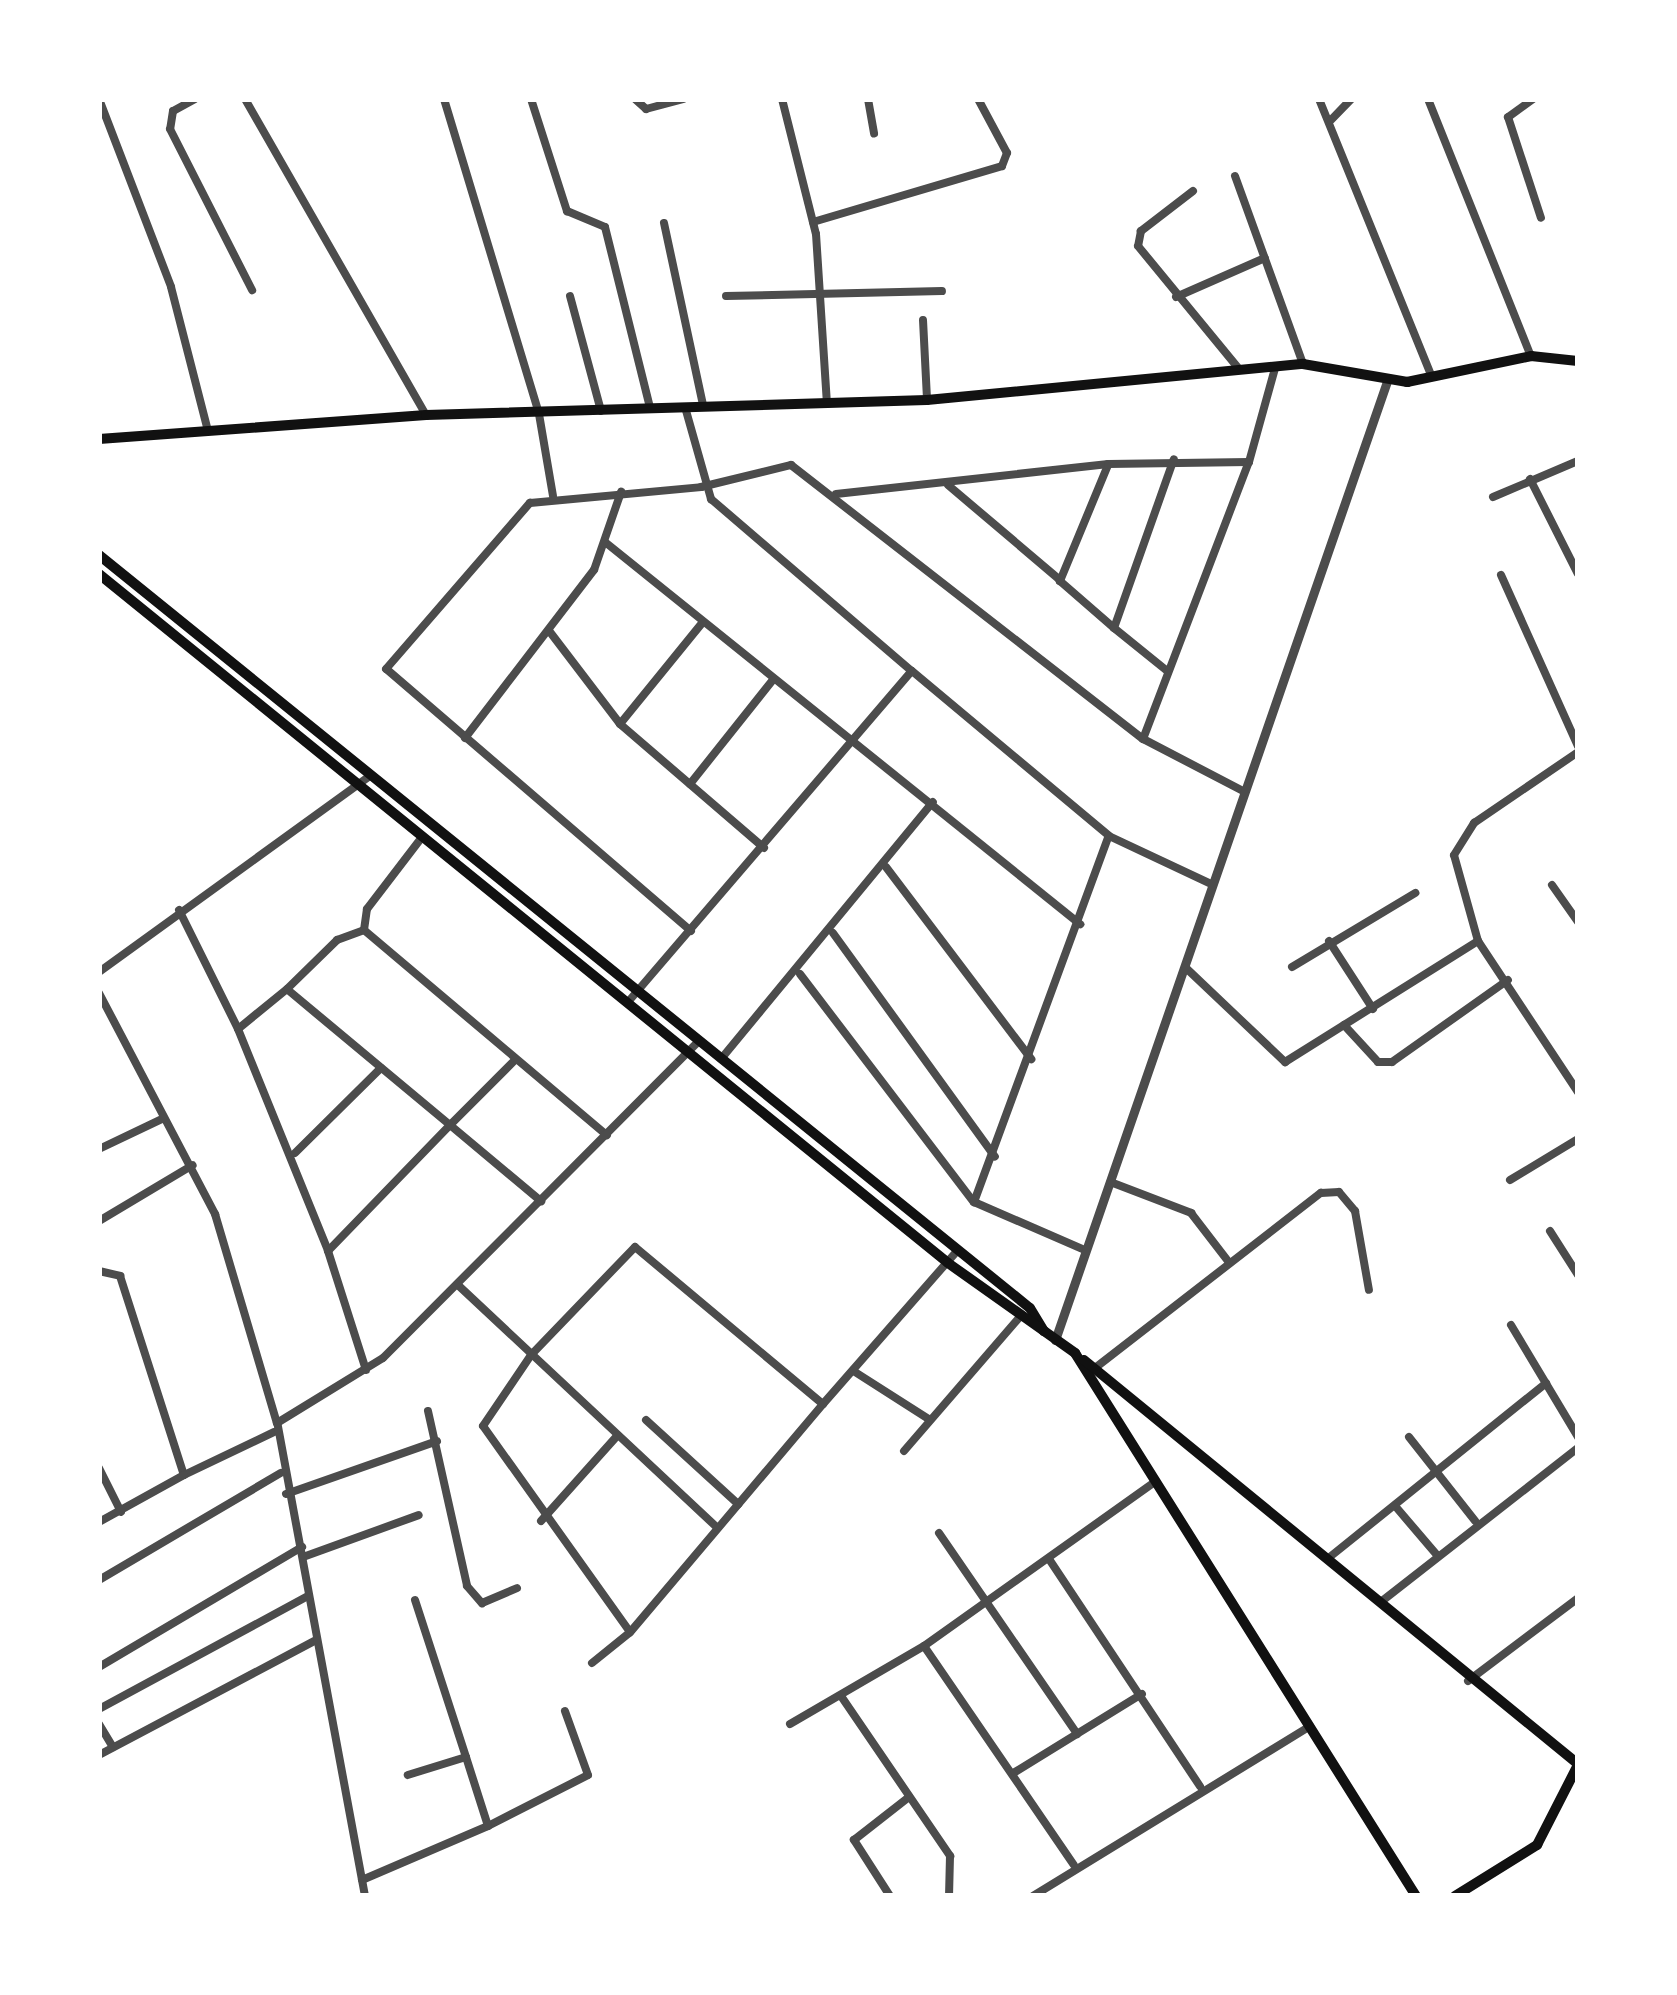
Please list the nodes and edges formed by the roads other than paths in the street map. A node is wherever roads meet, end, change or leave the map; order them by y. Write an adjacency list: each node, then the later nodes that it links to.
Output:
1 (99, 99): 45 (street)
2 (195, 99): 23 (street)
3 (245, 99): 44 (street)
4 (444, 99): 43 (street)
5 (530, 99): 41 (street)
6 (635, 99): 7 (street)
7 (684, 99)
8 (782, 99): 20 (street)
9 (868, 99): 16 (street)
10 (978, 99): 20 (street)
11 (1319, 99): 15 (street)
12 (1351, 99): 15 (street)
13 (1428, 99): 30 (street)
14 (1533, 99): 19 (street)
15 (1331, 120): 35 (street)
16 (874, 133)
17 (1235, 176): 22 (street)
18 (1193, 191): 27 (street)
19 (1541, 218)
20 (813, 222): 28 (street)
21 (664, 223): 39 (street)
22 (1265, 258): 27 (street); 32 (street)
23 (252, 290)
24 (942, 291): 28 (street)
25 (570, 296): 42 (street)
26 (726, 296): 28 (street)
27 (1176, 297): 34 (street)
28 (823, 298): 38 (street)
29 (923, 320): 37 (street)
30 (1531, 356): 31 (main road); 35 (main road)
31 (1575, 357)
32 (1304, 364): 33 (main road); 36 (main road)
33 (1276, 366): 34 (main road); 49 (street)
34 (1240, 370): 37 (main road)
35 (1432, 376): 36 (main road)
36 (1388, 381): 77 (street)
37 (927, 400): 38 (main road)
38 (827, 403): 39 (main road)
39 (704, 405): 40 (main road)
40 (685, 406): 41 (main road); 53 (street)
41 (650, 409): 42 (main road)
42 (601, 412): 43 (main road)
43 (539, 414): 44 (main road); 56 (street)
44 (426, 415): 45 (main road)
45 (208, 431): 46 (main road)
46 (99, 439)
47 (1174, 459): 49 (street); 50 (street); 65 (street)
48 (1578, 461): 51 (street)
49 (1249, 462): 67 (street)
50 (1108, 464): 52 (street); 63 (street)
51 (1530, 479): 57 (street); 61 (street)
52 (947, 484): 55 (street); 63 (street)
53 (701, 487): 54 (street); 55 (street); 68 (street)
54 (622, 493): 56 (street); 58 (street)
55 (836, 494): 72 (street)
56 (553, 496): 71 (street)
57 (1493, 496)
58 (604, 542): 64 (street); 66 (street)
59 (99, 555): 75 (main road)
60 (99, 574): 75 (main road)
61 (1578, 574)
62 (1501, 575): 74 (street)
63 (1060, 580): 65 (street)
64 (702, 623): 69 (street); 70 (street)
65 (1114, 628): 67 (street)
66 (550, 632): 70 (street); 71 (street)
67 (1166, 670): 72 (street)
68 (912, 671): 73 (street); 80 (street)
69 (772, 681): 73 (street); 76 (street)
70 (620, 724): 76 (street)
71 (465, 738): 90 (street)
72 (1143, 739): 77 (street)
73 (850, 741): 78 (street); 81 (street)
74 (1578, 749): 93 (street)
75 (366, 778): 79 (main road); 86 (street); 100 (main road)
76 (690, 784): 81 (street)
77 (1244, 792): 84 (street)
78 (933, 802): 82 (street); 88 (street)
79 (423, 834): 89 (street); 102 (main road)
80 (1109, 836): 84 (street); 88 (street)
81 (764, 848): 90 (street)
82 (886, 868): 91 (street); 109 (street)
83 (1552, 885): 87 (street)
84 (1215, 886): 95 (street)
85 (1415, 893): 92 (street)
86 (179, 910): 96 (street); 105 (street)
87 (1578, 922)
88 (1080, 924): 109 (street)
89 (364, 931): 99 (street); 110 (street)
90 (691, 931): 100 (street)
91 (833, 933): 97 (street); 119 (street)
92 (1329, 941): 94 (street); 103 (street)
93 (1478, 941): 98 (street); 103 (street)
94 (1292, 967)
95 (1186, 968): 104 (street); 122 (street)
96 (99, 972)
97 (800, 974): 108 (street); 124 (street)
98 (1508, 980): 104 (street); 112 (street)
99 (287, 989): 105 (street); 111 (street)
100 (638, 991): 102 (street); 106 (main road)
101 (99, 993): 113 (street)
102 (628, 1002): 107 (main road)
103 (1373, 1009): 104 (street)
104 (1344, 1025)
105 (238, 1029): 118 (street)
106 (699, 1041): 107 (street); 108 (main road)
107 (688, 1051): 115 (street); 131 (main road)
108 (721, 1059): 129 (main road)
109 (1031, 1059): 119 (street)
110 (515, 1060): 114 (street); 115 (street)
111 (381, 1068): 114 (street); 118 (street)
112 (1578, 1092)
113 (162, 1119): 117 (street); 120 (street)
114 (450, 1125): 123 (street); 128 (street)
115 (607, 1135): 123 (street)
116 (1578, 1139): 121 (street)
117 (99, 1149)
118 (296, 1153): 128 (street)
119 (995, 1157): 124 (street)
120 (193, 1165): 125 (street); 150 (street)
121 (1510, 1180)
122 (1113, 1183): 127 (street); 130 (street)
123 (541, 1201): 134 (street)
124 (974, 1202): 127 (street)
125 (99, 1222)
126 (1550, 1231): 133 (street)
127 (1084, 1250): 139 (street)
128 (328, 1251): 143 (street)
129 (957, 1251): 131 (street); 138 (main road)
130 (1228, 1261): 135 (street); 142 (street)
131 (948, 1263): 136 (main road); 144 (street)
132 (99, 1270): 160 (street)
133 (1578, 1275)
134 (459, 1286): 141 (street); 143 (street)
135 (1369, 1290)
136 (1019, 1318): 138 (main road); 149 (street)
137 (1511, 1325): 145 (street)
138 (1044, 1331): 139 (main road)
139 (1055, 1340): 140 (main road)
140 (1075, 1353): 142 (main road); 161 (main road)
141 (531, 1355): 146 (street); 151 (street); 167 (street)
142 (1095, 1368): 174 (main road)
143 (366, 1370): 150 (street)
144 (855, 1372): 146 (street); 149 (street)
145 (1546, 1383): 153 (street); 158 (street)
146 (823, 1404): 163 (street)
147 (428, 1411): 154 (street)
148 (646, 1420): 163 (street)
149 (930, 1420): 156 (street)
150 (275, 1427): 159 (street); 160 (street)
151 (618, 1435): 167 (street); 170 (street)
152 (1409, 1437): 158 (street)
153 (1578, 1437)
154 (437, 1441): 162 (street); 177 (street)
155 (1578, 1448): 168 (street)
156 (904, 1451)
157 (99, 1468): 165 (street)
158 (1444, 1471): 164 (street); 168 (street)
159 (281, 1473): 162 (street); 176 (street)
160 (184, 1475): 165 (street)
161 (1157, 1481): 175 (street); 195 (main road)
162 (286, 1493): 172 (street)
163 (738, 1504): 170 (street)
164 (1396, 1508): 173 (street); 174 (street)
165 (121, 1512): 169 (street)
166 (419, 1515): 172 (street)
167 (541, 1521): 183 (street)
168 (1475, 1521): 173 (street)
169 (99, 1522)
170 (718, 1528): 183 (street)
171 (939, 1533): 182 (street)
172 (302, 1552): 178 (street); 187 (street)
173 (1436, 1555): 181 (street)
174 (1331, 1556): 181 (main road)
175 (1049, 1559): 182 (street); 189 (street)
176 (99, 1580)
177 (517, 1588)
178 (308, 1596): 184 (street); 191 (street)
179 (1578, 1598): 188 (street)
180 (416, 1600): 199 (street)
181 (1382, 1601): 188 (main road)
182 (987, 1605): 185 (street); 196 (street)
183 (630, 1632): 186 (street)
184 (316, 1640): 197 (street); 207 (street)
185 (924, 1646): 190 (street); 201 (street)
186 (592, 1663)
187 (99, 1667)
188 (1468, 1682): 200 (main road)
189 (1142, 1694): 196 (street); 203 (street)
190 (841, 1696): 194 (street); 204 (street)
191 (99, 1709)
192 (565, 1711): 205 (street)
193 (99, 1724): 197 (street)
194 (790, 1724)
195 (1310, 1726): 203 (street); 212 (main road)
196 (1077, 1734): 201 (street)
197 (113, 1747): 198 (street)
198 (99, 1755)
199 (466, 1757): 202 (street); 205 (street)
200 (1578, 1765): 213 (main road)
201 (1015, 1772): 206 (street)
202 (408, 1775)
203 (1200, 1786): 206 (street)
204 (909, 1797): 209 (street); 210 (street)
205 (488, 1826): 207 (street)
206 (1074, 1865): 211 (street)
207 (362, 1880): 208 (street)
208 (365, 1896)
209 (890, 1896)
210 (949, 1896)
211 (1034, 1896)
212 (1416, 1896)
213 (1455, 1896)

